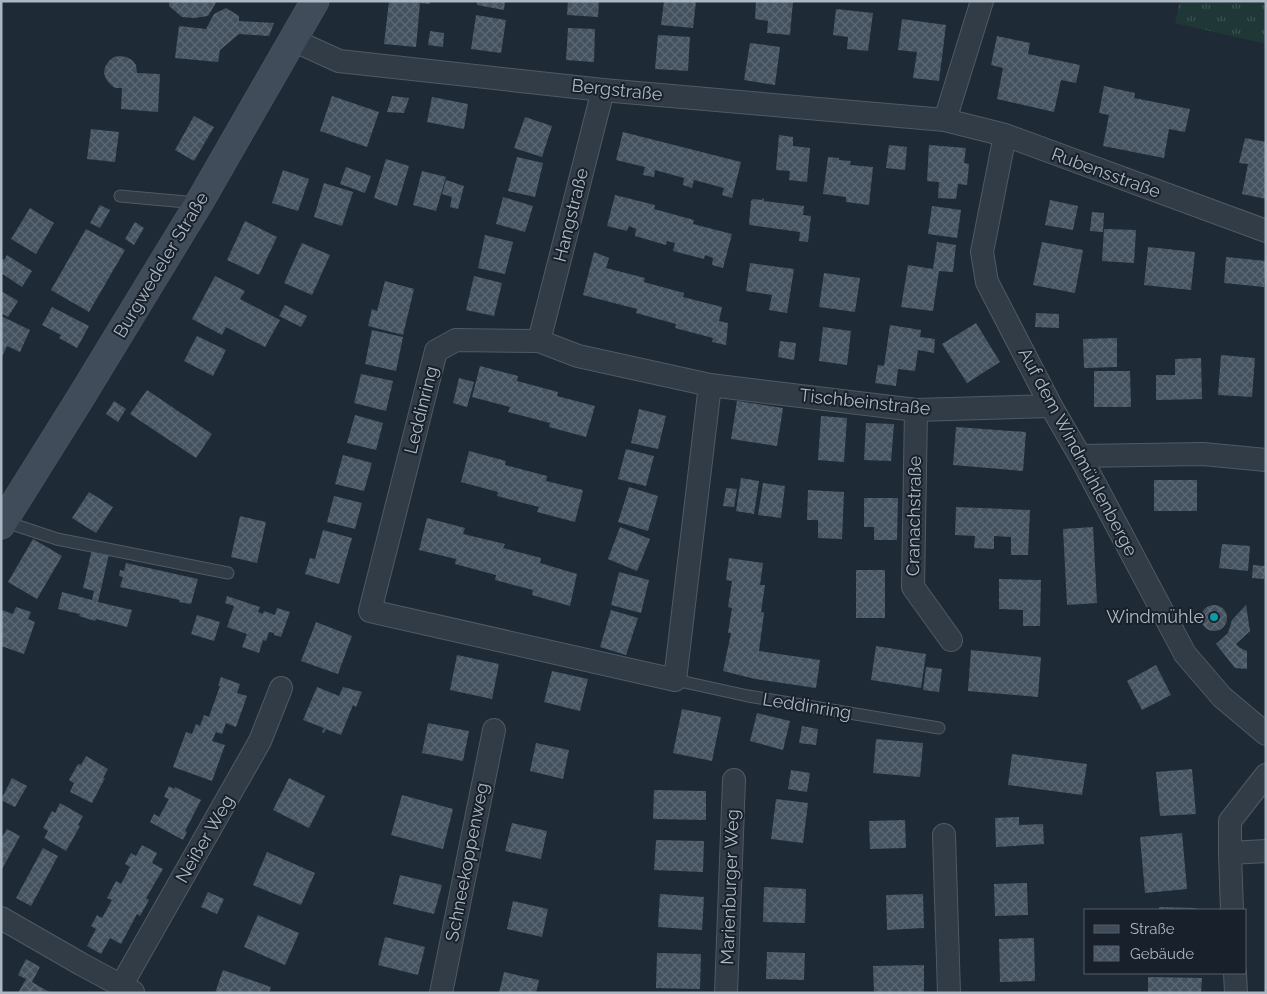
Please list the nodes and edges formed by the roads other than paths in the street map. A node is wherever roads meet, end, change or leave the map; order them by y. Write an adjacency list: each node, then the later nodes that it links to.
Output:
1 (315, 1): 3 (main road, Burgwedeler Straße)
2 (982, 1): 5 (street)
3 (293, 40): 4 (street, Bergstraße); 8 (main road, Burgwedeler Straße)
4 (603, 90): 5 (street, Bergstraße); 10 (street, Hangstraße)
5 (946, 120): 6 (street, Rubensstraße)
6 (1005, 135): 9 (street, Rubensstraße); 12 (street, Auf dem Windmühlenberge)
7 (120, 196): 8 (lane)
8 (199, 203): 16 (main road, Burgwedeler Straße)
9 (1266, 231)
10 (539, 341): 11 (street, Leddinring); 19 (street, Leddinring)
11 (710, 385): 13 (street, Tischbeinstraße); 19 (street)
12 (1051, 406): 13 (street, Tischbeinstraße); 14 (street, Auf dem Windmühlenberge)
13 (916, 410): 18 (street, Cranachstraße)
14 (1080, 456): 15 (street); 23 (street, Auf dem Windmühlenberge)
15 (1266, 460)
16 (2, 523): 17 (lane)
17 (228, 573)
18 (951, 640)
19 (675, 680): 21 (lane, Leddinring)
20 (281, 688): 32 (street, Neißer Weg)
21 (939, 728)
22 (494, 730): 33 (street, Schneekoppenweg)
23 (1266, 734)
24 (1266, 775): 28 (street)
25 (734, 780): 34 (street, Marienburger Weg)
26 (944, 835): 35 (street)
27 (1266, 851): 28 (street)
28 (1230, 853): 29 (street)
29 (1232, 909)
30 (1, 918): 32 (street)
31 (1235, 974): 36 (street)
32 (128, 989)
33 (441, 993)
34 (726, 993)
35 (949, 993)
36 (1236, 993)

